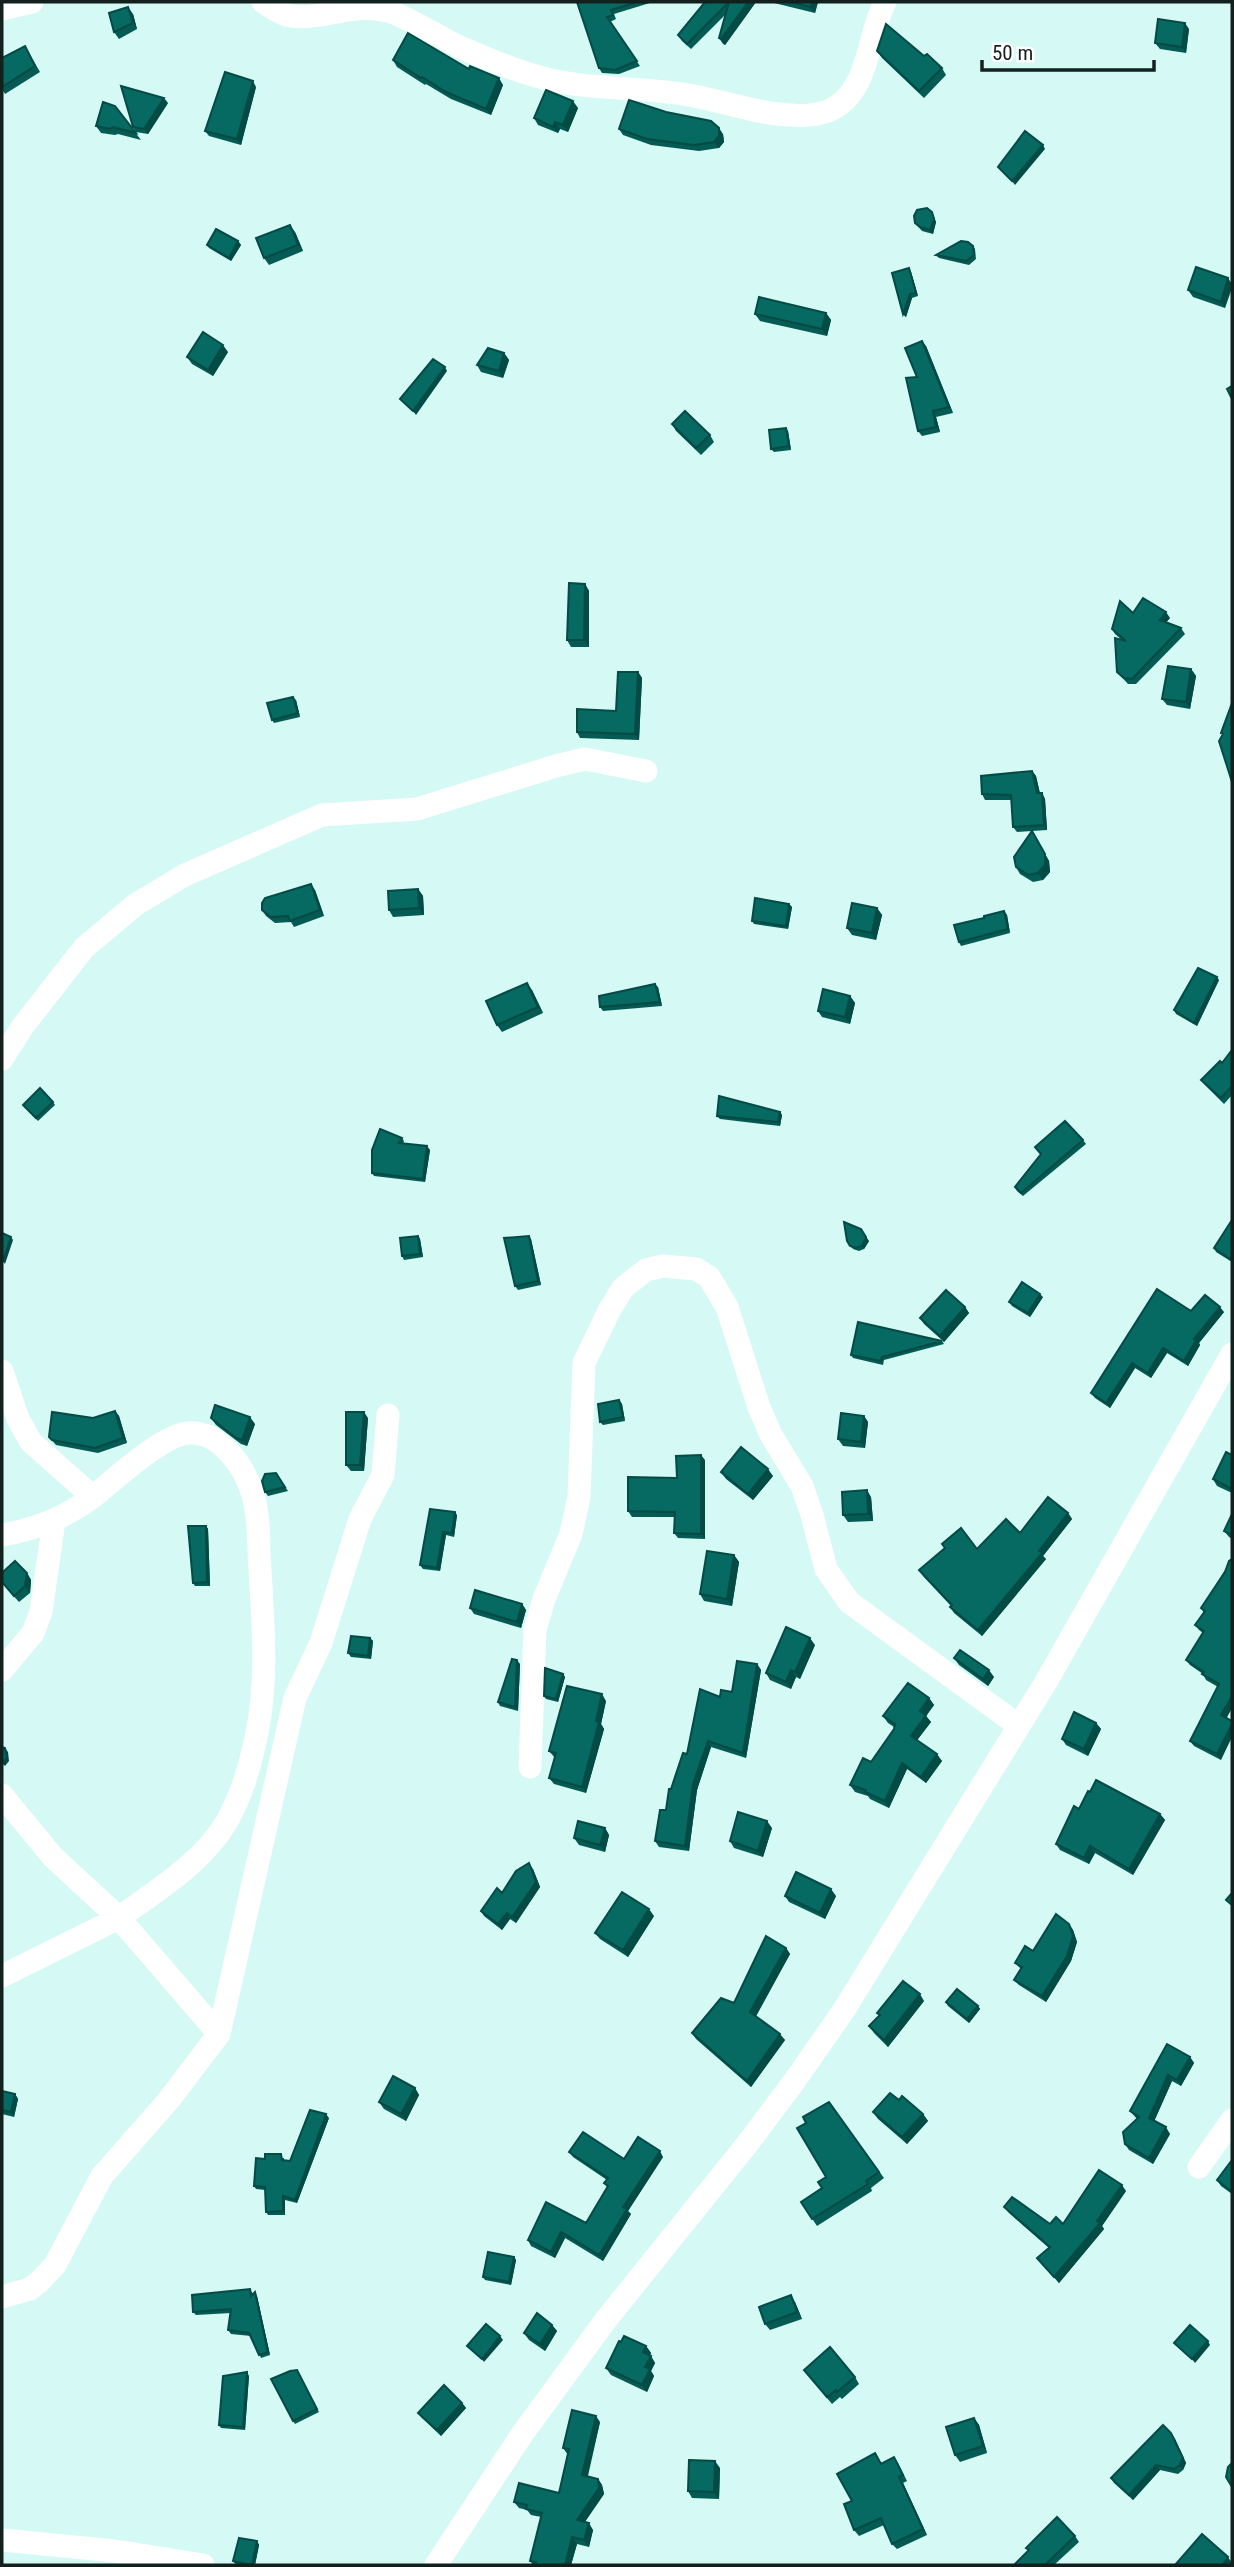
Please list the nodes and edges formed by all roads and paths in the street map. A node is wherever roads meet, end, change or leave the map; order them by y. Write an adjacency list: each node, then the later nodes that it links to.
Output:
1 (32, 2): 4 (street)
2 (263, 2): 3 (street)
3 (884, 2)
4 (2, 9)
5 (646, 771): 6 (street)
6 (2, 1059)
7 (1232, 1354): 14 (street)
8 (2, 1371): 10 (street)
9 (388, 1416): 19 (street)
10 (93, 1497): 11 (street); 17 (street)
11 (54, 1521): 12 (street); 13 (street)
12 (2, 1535)
13 (2, 1670)
14 (1019, 1726): 15 (street); 25 (street)
15 (530, 1767)
16 (2, 1795): 17 (street)
17 (119, 1918): 18 (street); 19 (street)
18 (2, 1976)
19 (219, 2034): 22 (street)
20 (1232, 2120): 21 (street)
21 (1199, 2166)
22 (2, 2297)
23 (2, 2540): 24 (street)
24 (204, 2565)
25 (436, 2565)

